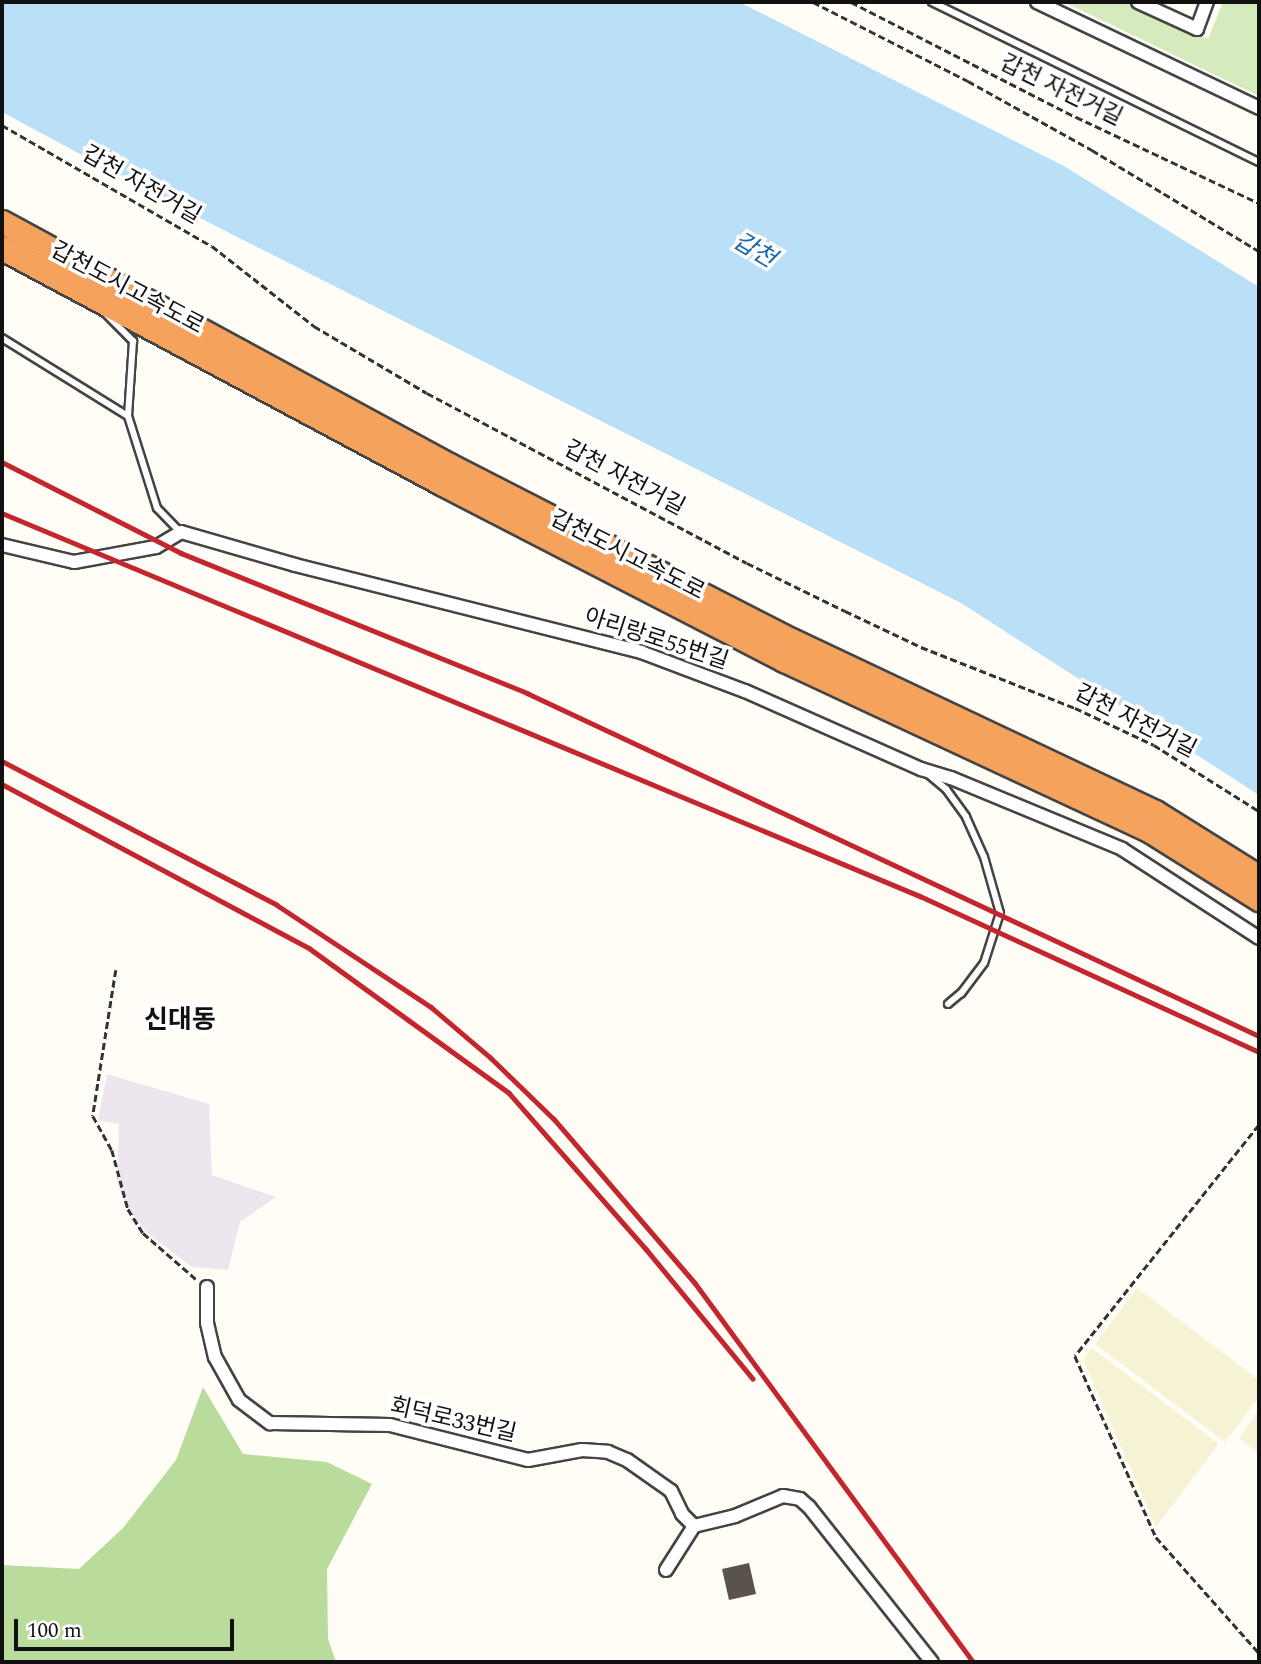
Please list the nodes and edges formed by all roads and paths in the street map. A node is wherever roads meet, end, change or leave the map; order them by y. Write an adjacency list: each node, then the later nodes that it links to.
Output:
1 (813, 2): 13 (path)
2 (851, 2): 10 (path, 갑천 자전거길)
3 (933, 2): 9 (lane)
4 (1037, 2): 7 (street)
5 (1138, 2): 6 (street)
6 (1208, 2)
7 (1259, 108)
8 (2, 125): 20 (path, 갑천 자전거길)
9 (1259, 162)
10 (1259, 203)
11 (2, 222): 21 (highway, 갑천도시고속도로)
12 (2, 248): 14 (highway, 갑천도시고속도로)
13 (1259, 251)
14 (76, 285): 16 (lane); 22 (highway, 갑천도시고속도로)
15 (2, 338): 16 (lane)
16 (128, 416): 17 (lane)
17 (181, 532): 18 (street); 19 (street, 아리랑로55번길)
18 (2, 545)
19 (921, 769): 23 (street, 아리랑로55번길); 25 (lane)
20 (1259, 811)
21 (1259, 877)
22 (1259, 899)
23 (1259, 938)
24 (116, 970): 27 (path)
25 (948, 1004)
26 (1259, 1125): 30 (path)
27 (207, 1287): 28 (street, 회덕로33번길)
28 (694, 1527): 29 (street); 31 (street)
29 (666, 1570)
30 (1259, 1653)
31 (932, 1662)

